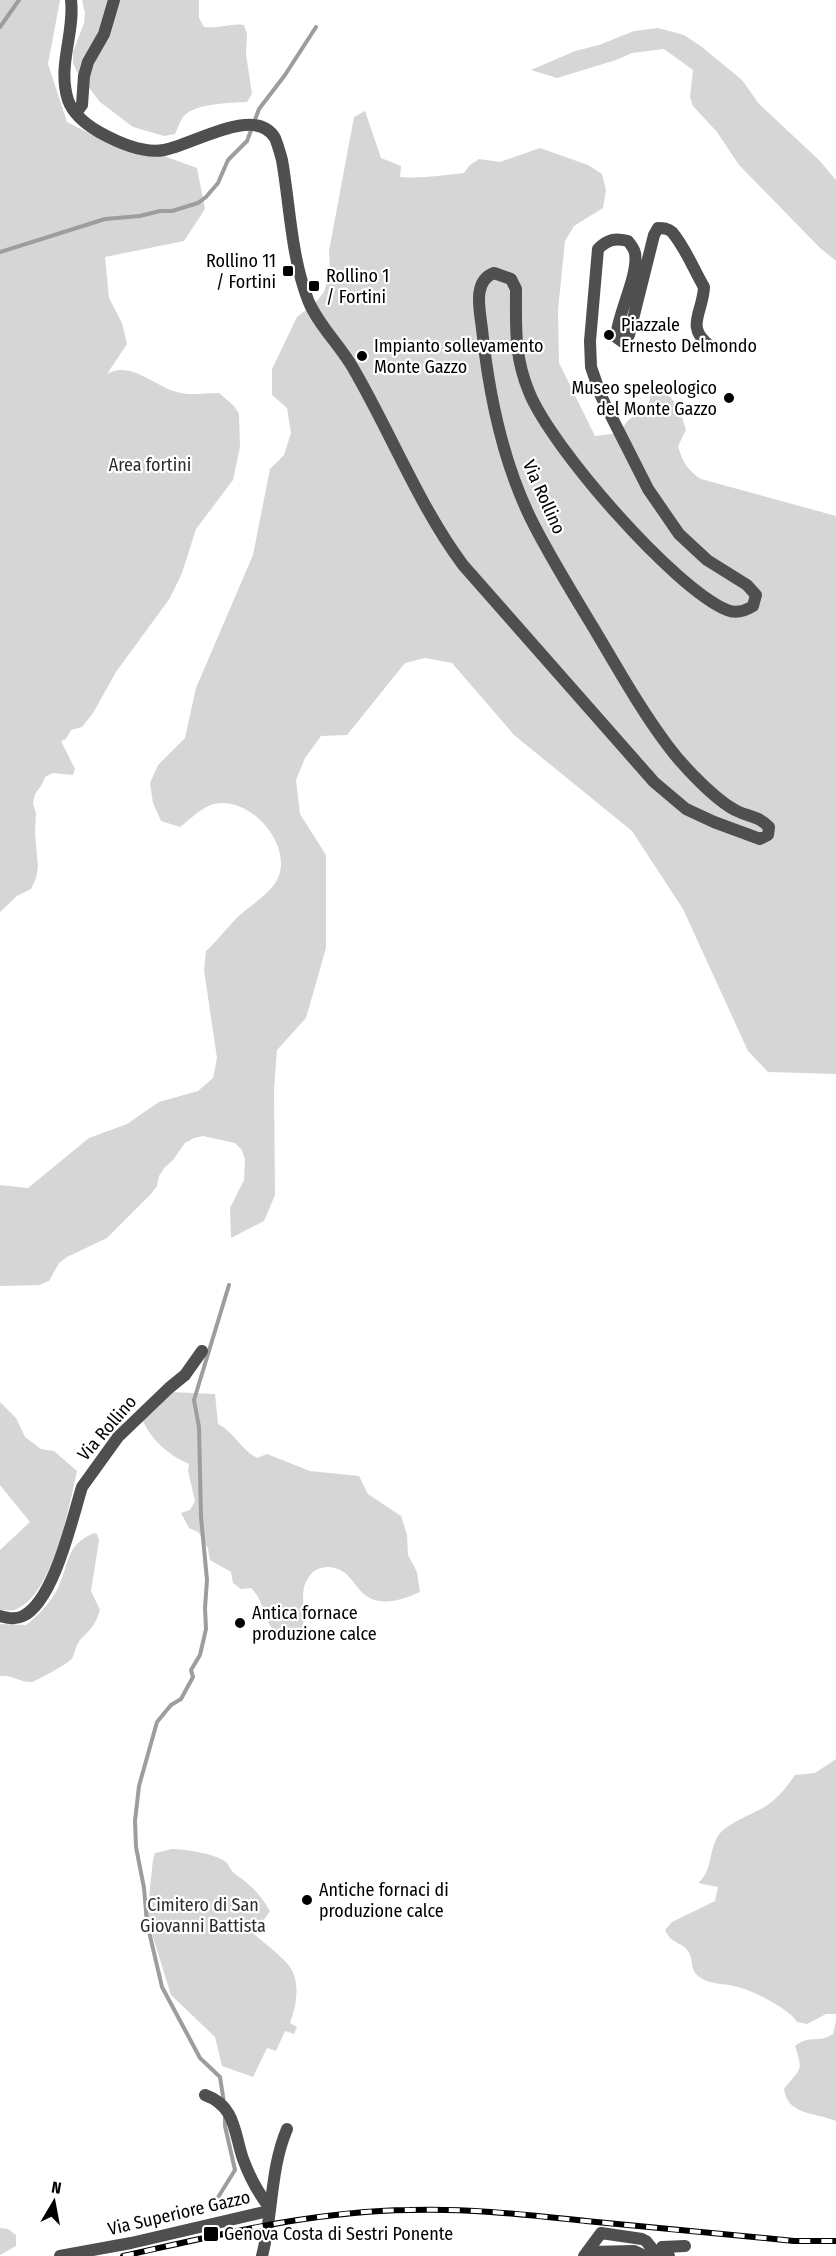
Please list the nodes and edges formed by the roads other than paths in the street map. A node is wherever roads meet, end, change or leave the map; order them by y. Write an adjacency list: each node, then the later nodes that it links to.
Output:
1 (71, 0): 3 (street)
2 (114, 0): 3 (street)
3 (76, 113): 4 (street, Via Rollino)
4 (709, 345)
5 (202, 1351): 6 (street, Via Rollino)
6 (0, 1617)
7 (205, 2095): 9 (street)
8 (287, 2129): 9 (street)
9 (270, 2208): 12 (street, Via Superiore Gazzo); 13 (street)
10 (685, 2246): 16 (street)
11 (587, 2254): 14 (street); 15 (street)
12 (60, 2256)
13 (262, 2256)
14 (645, 2256)
15 (658, 2256)
16 (669, 2256)

